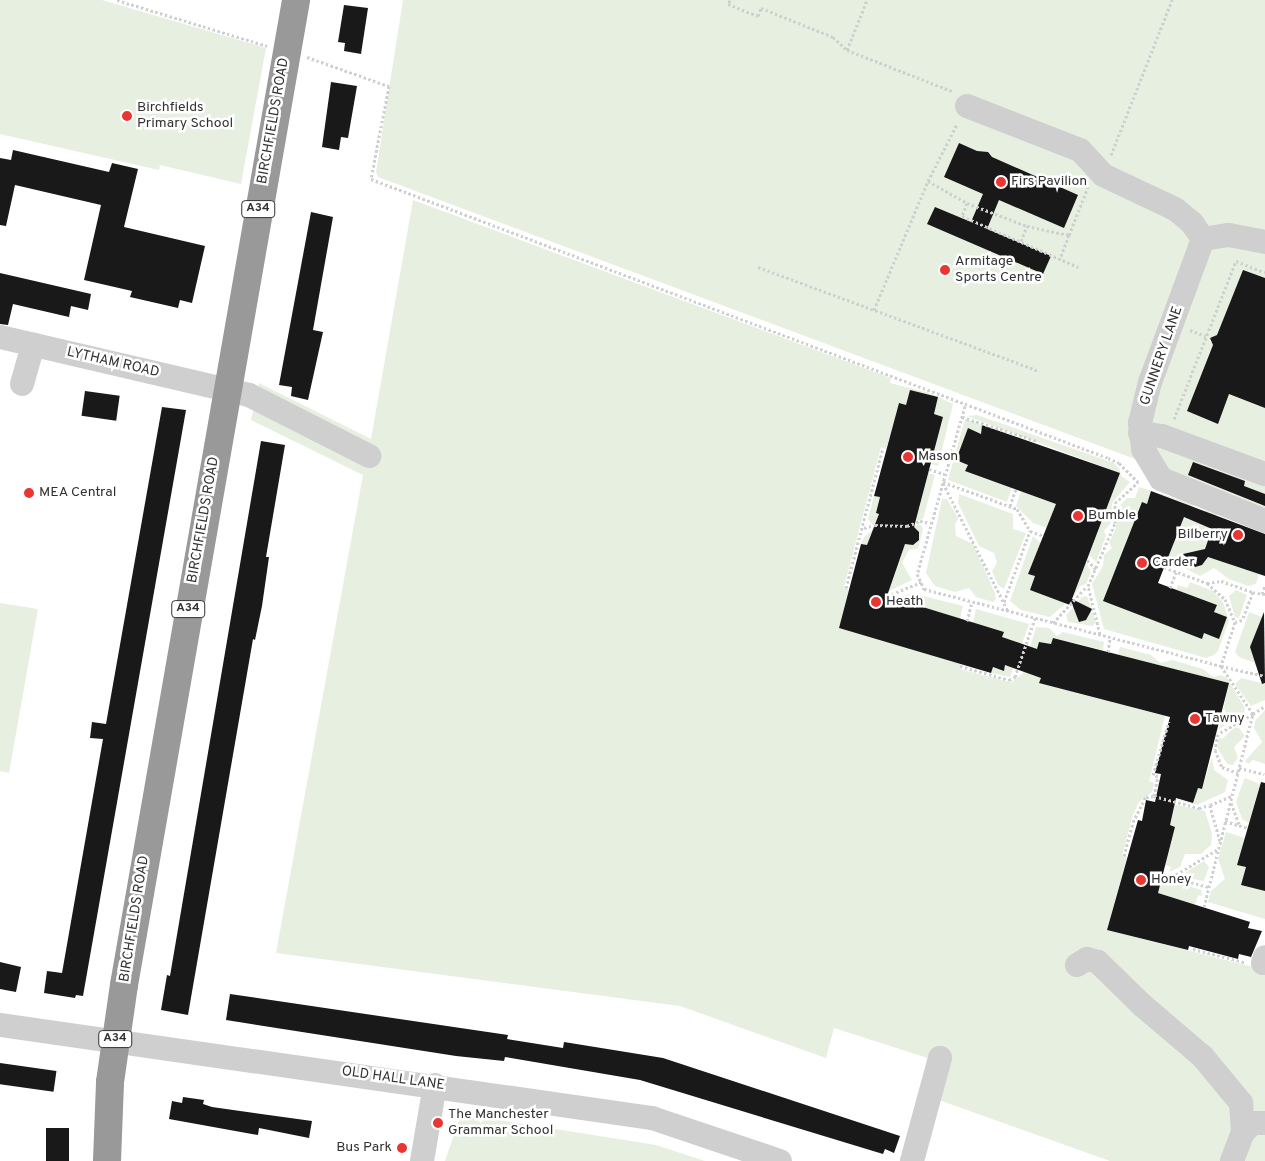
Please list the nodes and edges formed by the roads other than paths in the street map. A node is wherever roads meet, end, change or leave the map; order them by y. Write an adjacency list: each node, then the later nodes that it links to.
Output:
1 (296, 0): 8 (highway, BIRCHFIELDS ROAD / A34)
2 (967, 106): 3 (street)
3 (1203, 239): 4 (street); 9 (street, GUNNERY LANE)
4 (1265, 242)
5 (0, 337): 6 (street, LYTHAM ROAD)
6 (33, 344): 7 (street); 8 (street, LYTHAM ROAD)
7 (22, 384)
8 (226, 390): 10 (street, LYTHAM ROAD); 15 (highway, BIRCHFIELDS ROAD / A34)
9 (1151, 434): 11 (street); 12 (street, GUNNERY LANE)
10 (369, 456)
11 (1265, 474)
12 (1265, 521)
13 (1077, 965): 19 (street)
14 (0, 1025): 15 (street, OLD HALL LANE)
15 (115, 1040): 17 (street, OLD HALL LANE); 20 (highway, BIRCHFIELDS ROAD / A34)
16 (940, 1058): 23 (street)
17 (435, 1085): 21 (street); 22 (street, OLD HALL LANE)
18 (1265, 1122): 19 (street)
19 (1243, 1132): 24 (street)
20 (107, 1161)
21 (422, 1161)
22 (780, 1161)
23 (912, 1161)
24 (1232, 1161)

